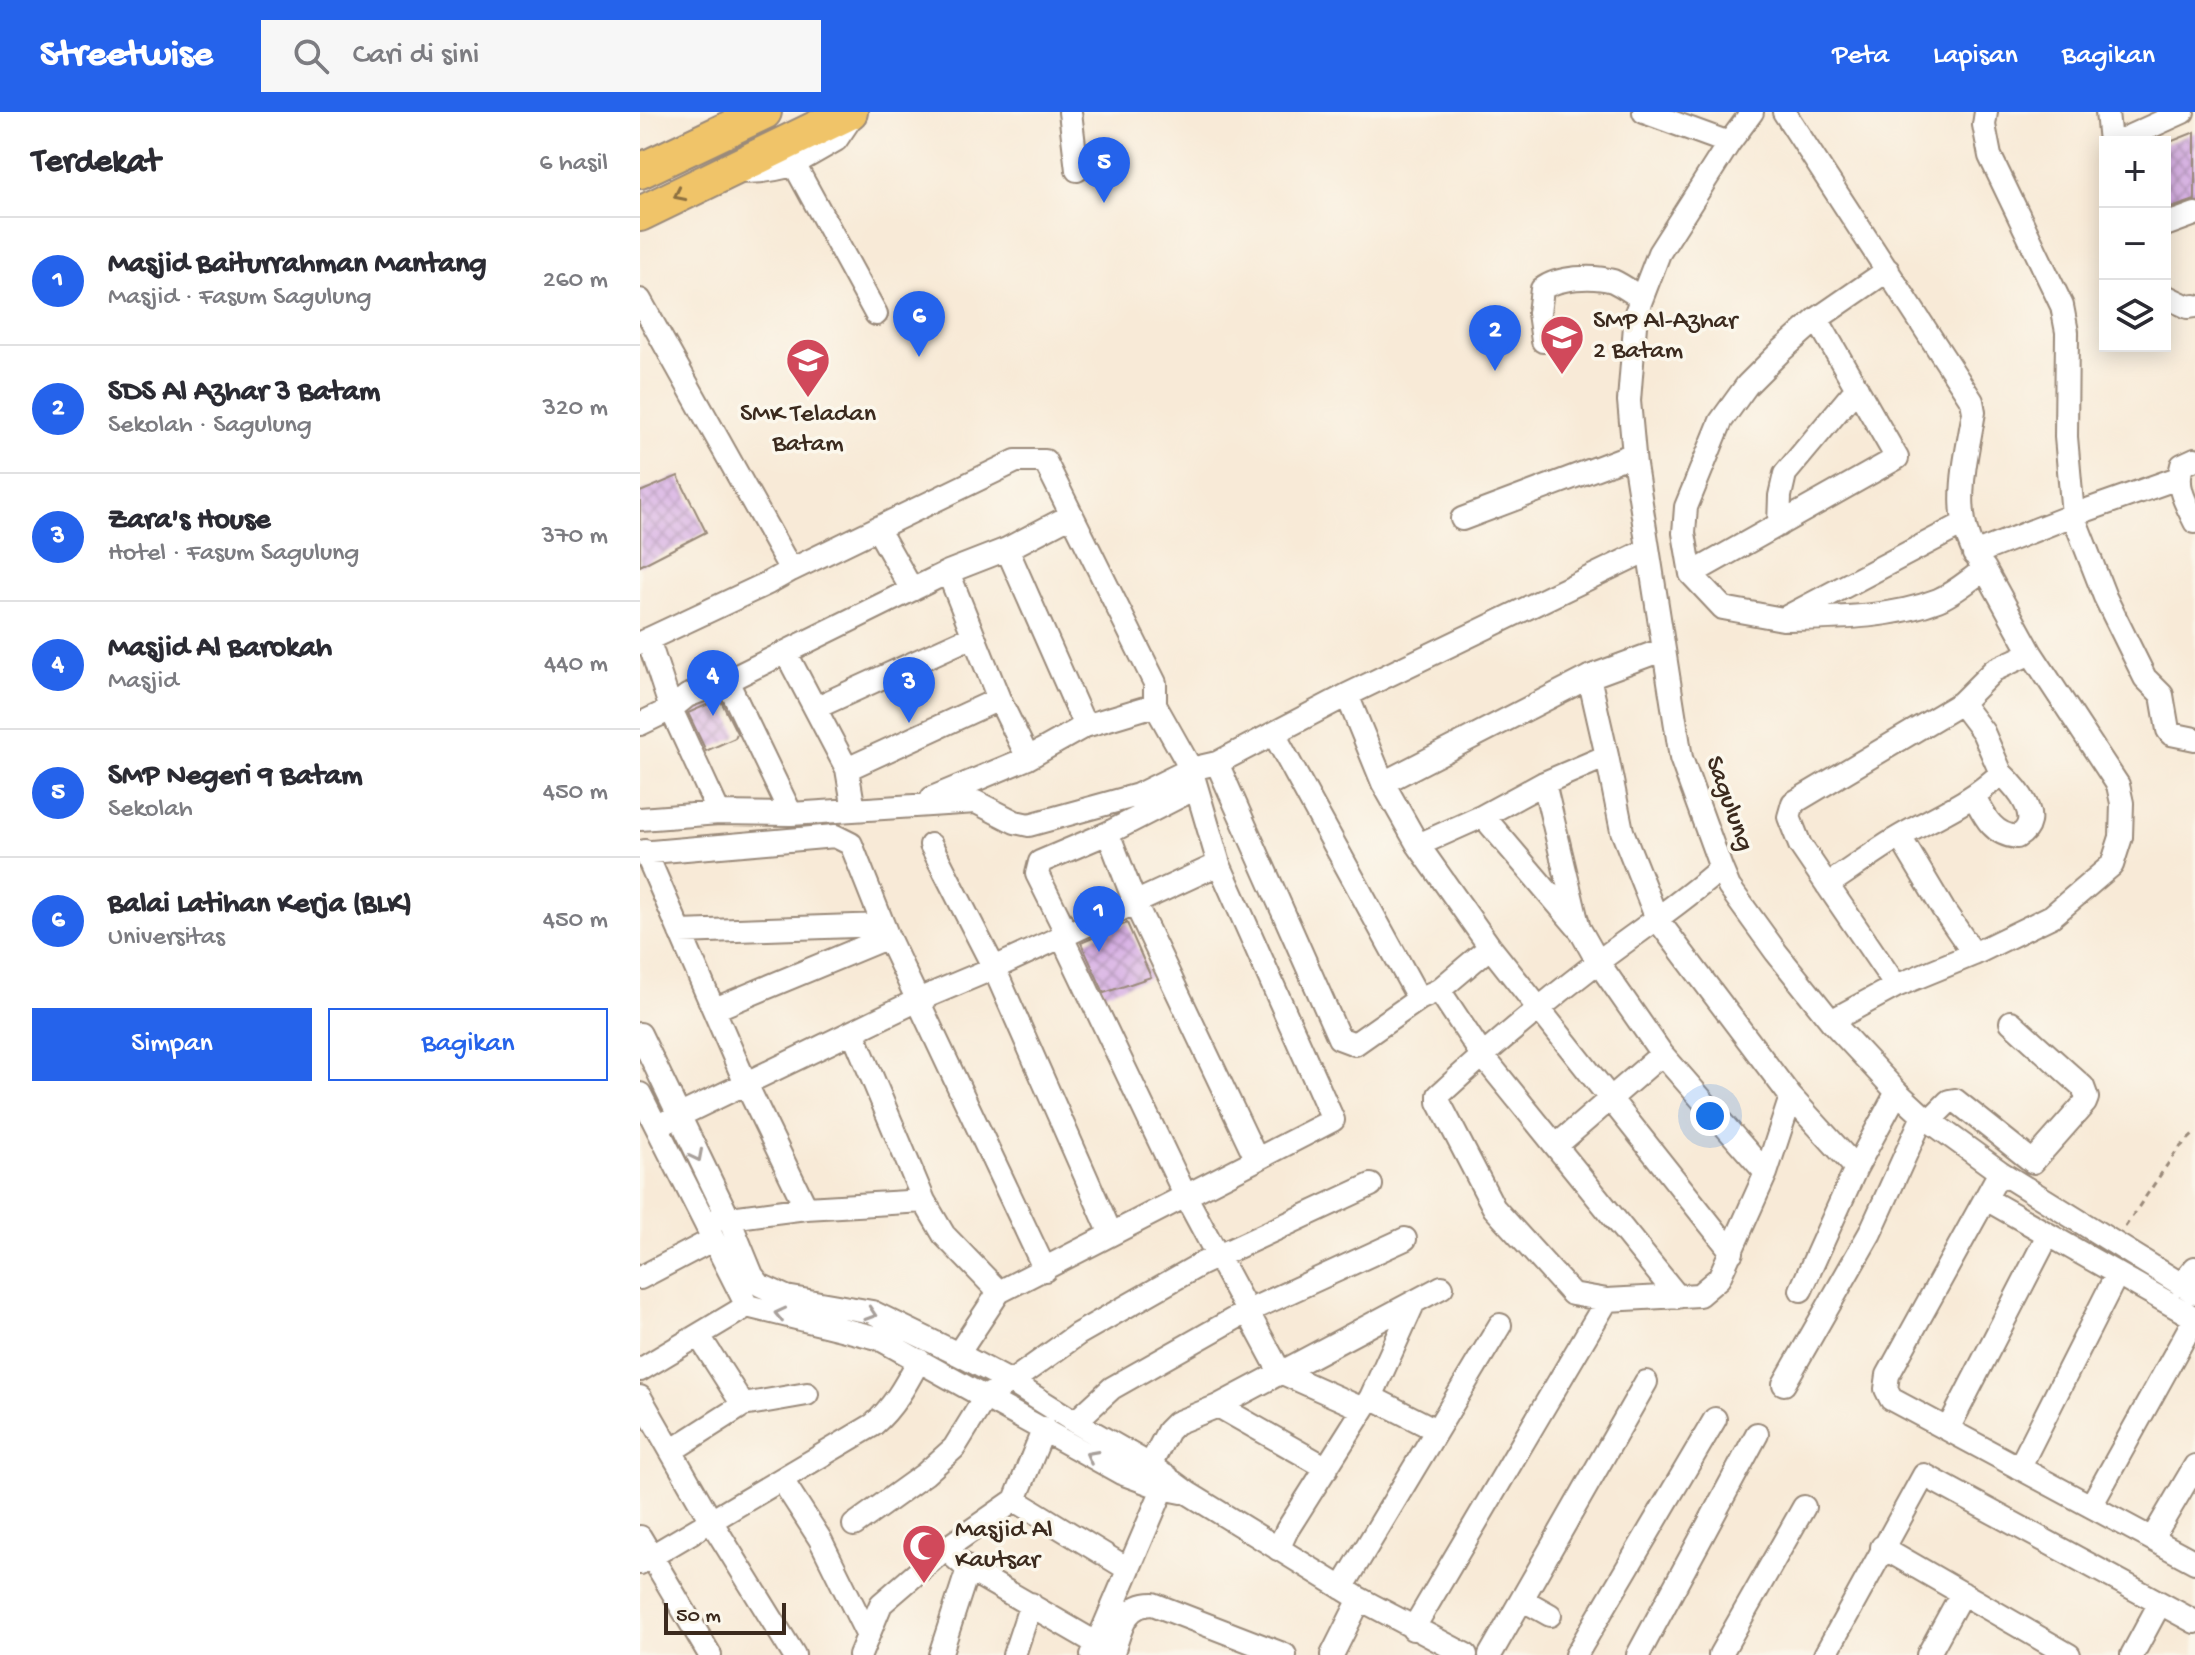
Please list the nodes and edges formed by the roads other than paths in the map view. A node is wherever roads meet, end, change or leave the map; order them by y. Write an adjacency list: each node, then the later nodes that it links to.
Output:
1 (852, 112): 13 (street); 14 (highway)
2 (1070, 112): 15 (street)
3 (1644, 112): 12 (street)
4 (1752, 112): 12 (street, Sagulung)
5 (1784, 112): 20 (street)
6 (1986, 112): 33 (street)
7 (2107, 112): 10 (street)
8 (2183, 112): 11 (street)
9 (744, 116): 16 (highway)
10 (2109, 136)
11 (2130, 136)
12 (1729, 143): 21 (street, Sagulung)
13 (794, 164): 14 (street); 25 (street)
14 (732, 170): 17 (highway, one-way to 17)
15 (1077, 170)
16 (640, 171)
17 (640, 214)
18 (2195, 214): 19 (street)
19 (2171, 223)
20 (1888, 270): 26 (street); 36 (street)
21 (1641, 298): 27 (street); 29 (street, Sagulung)
22 (2171, 299): 24 (street)
23 (640, 300): 42 (street)
24 (2195, 306)
25 (876, 314)
26 (1817, 319): 28 (street); 44 (street)
27 (1543, 341)
28 (1857, 388): 37 (street); 37 (street)
29 (1634, 454): 34 (street); 40 (street, Sagulung)
30 (2195, 459): 31 (street)
31 (2178, 478): 33 (street); 35 (street)
32 (1072, 515): 38 (street); 39 (street); 57 (street)
33 (2073, 515): 41 (street); 63 (street)
34 (1462, 519)
35 (2195, 522)
36 (1963, 524): 41 (street); 46 (street)
37 (1779, 525): 44 (street)
38 (877, 528): 42 (street); 45 (street)
39 (1007, 549): 43 (street); 61 (street)
40 (1647, 550): 49 (street, Sagulung); 54 (street)
41 (1980, 562): 46 (street); 51 (street)
42 (791, 570): 48 (street)
43 (948, 572): 45 (street); 47 (street)
44 (1691, 574): 46 (street)
45 (912, 590): 50 (street)
46 (1783, 619)
47 (973, 636): 55 (street); 58 (street)
48 (644, 641): 59 (street)
49 (1662, 650): 52 (street); 85 (street, Sagulung)
50 (786, 653): 53 (street); 58 (street)
51 (2031, 653): 56 (street); 94 (street)
52 (1589, 677): 64 (street); 70 (street)
53 (727, 681): 59 (street); 76 (street)
54 (1347, 695): 62 (street); 70 (street)
55 (999, 699): 65 (street); 67 (street)
56 (1961, 703): 68 (street); 86 (street)
57 (1155, 705): 61 (street); 69 (street)
58 (815, 708): 67 (street)
59 (671, 709): 60 (street); 75 (street)
60 (640, 724)
61 (1085, 726): 65 (street)
62 (1274, 734): 66 (street); 98 (street)
63 (2195, 739)
64 (1607, 756): 71 (street); 88 (street)
65 (1028, 758): 73 (street)
66 (1217, 763): 69 (street); 98 (street)
67 (847, 769): 74 (street)
68 (2001, 773): 72 (street); 72 (street)
69 (1193, 779): 73 (street); 79 (street); 84 (street)
70 (1383, 783): 82 (street)
71 (1544, 783): 77 (street); 89 (street)
72 (1974, 796): 80 (street)
73 (918, 804): 74 (street)
74 (854, 810): 76 (street)
75 (719, 813): 76 (street); 78 (street)
76 (791, 814)
77 (1483, 816): 82 (street); 89 (street)
78 (640, 819)
79 (1108, 833): 87 (street); 92 (street)
80 (1900, 837): 86 (street); 94 (street)
81 (931, 845): 96 (street)
82 (1418, 845): 93 (street)
83 (642, 852): 90 (street); 91 (street)
84 (1219, 864): 87 (street); 117 (street)
85 (1721, 868): 88 (street); 102 (street, Sagulung)
86 (1827, 885): 97 (street)
87 (1135, 903): 92 (street); 117 (street)
88 (1657, 919): 95 (street); 111 (street)
89 (1580, 930): 95 (street)
90 (885, 931): 91 (street); 99 (street); 100 (street)
91 (680, 932): 100 (street)
92 (1064, 934): 96 (street); 124 (street)
93 (1490, 947): 98 (street); 101 (street)
94 (1974, 954): 97 (street)
95 (1598, 962): 101 (street); 106 (street)
96 (994, 968): 99 (street); 129 (street)
97 (1896, 986): 102 (street)
98 (1429, 994): 107 (street)
99 (918, 1000): 104 (street); 135 (street)
100 (715, 1009): 108 (street)
101 (1542, 1009): 107 (street); 112 (street)
102 (1831, 1021): 109 (street, Sagulung)
103 (2011, 1022): 118 (street)
104 (853, 1032): 108 (street); 126 (street)
105 (640, 1034): 113 (street)
106 (1662, 1054): 112 (street); 121 (street)
107 (1482, 1055): 116 (street); 143 (street)
108 (746, 1084): 113 (street); 127 (street)
109 (1897, 1092): 114 (street, Sagulung); 119 (street)
110 (640, 1094): 115 (street)
111 (1791, 1097): 119 (street); 121 (street)
112 (1611, 1098): 116 (street); 133 (street)
113 (678, 1114): 115 (street); 128 (street, one-way to 128)
114 (1926, 1118): 118 (street); 120 (street, Sagulung); 156 (street)
115 (657, 1127): 132 (street)
116 (1557, 1145): 142 (street)
117 (1256, 1158): 124 (street)
118 (2033, 1162): 122 (street)
119 (1856, 1168): 140 (street)
120 (2000, 1172): 122 (street, Sagulung); 125 (street)
121 (1766, 1173): 133 (street)
122 (2019, 1184): 138 (street, Sagulung)
123 (1371, 1185): 134 (street)
124 (1186, 1197): 129 (street); 134 (street)
125 (1986, 1199): 130 (street); 166 (street)
126 (924, 1201): 127 (street); 141 (street)
127 (806, 1208): 128 (street)
128 (729, 1219): 132 (street); 132 (street)
129 (1111, 1234): 135 (street)
130 (2048, 1235): 137 (street); 166 (street)
131 (1405, 1239): 146 (street)
132 (720, 1243): 136 (street); 145 (street); 150 (street, one-way to 150)
133 (1732, 1252): 142 (street)
134 (1218, 1256): 146 (street); 154 (street)
135 (1045, 1270): 141 (street)
136 (641, 1274)
137 (2117, 1274): 147 (street); 172 (street)
138 (2190, 1282)
139 (1442, 1287): 144 (street)
140 (1801, 1290)
141 (999, 1292): 150 (street)
142 (1678, 1297): 143 (street)
143 (1607, 1300): 196 (street)
144 (1414, 1302): 153 (street); 160 (street)
145 (747, 1306): 149 (street); 151 (street, one-way to 145)
146 (1248, 1311): 153 (street); 164 (street)
147 (2195, 1318): 176 (street)
148 (1500, 1325): 167 (street)
149 (699, 1336): 152 (street); 161 (street)
150 (958, 1354): 154 (street)
151 (919, 1360): 158 (street); 174 (street)
152 (640, 1370)
153 (1280, 1372): 160 (street); 162 (street)
154 (1011, 1382): 158 (street); 164 (street)
155 (1646, 1382): 191 (street)
156 (1784, 1384)
157 (807, 1394): 161 (street)
158 (986, 1396): 165 (street); 179 (street)
159 (640, 1397): 169 (street)
160 (1367, 1403): 167 (street); 171 (street)
161 (743, 1405): 169 (street)
162 (1218, 1406): 171 (street); 173 (street)
163 (1715, 1419): 207 (street)
164 (1075, 1422): 173 (street)
165 (1044, 1428): 173 (street, one-way to 165); 175 (street)
166 (1948, 1429): 172 (street)
167 (1436, 1430): 189 (street)
168 (1757, 1434): 208 (street)
169 (671, 1451): 178 (street)
170 (2195, 1466): 181 (street)
171 (1327, 1468): 184 (street)
172 (2019, 1468): 176 (street)
173 (1155, 1478): 184 (street); 188 (street)
174 (782, 1480): 178 (street); 197 (street)
175 (1015, 1500): 183 (street); 188 (street)
176 (2091, 1506): 181 (street)
177 (1804, 1507): 209 (street)
178 (711, 1521): 185 (street); 200 (street)
179 (854, 1525)
180 (640, 1537): 185 (street)
181 (2152, 1539): 186 (street)
182 (1882, 1547): 190 (street); 192 (street); 210 (street)
183 (945, 1549): 187 (street); 197 (street)
184 (1278, 1549): 189 (street)
185 (646, 1560): 199 (street)
186 (2195, 1562)
187 (968, 1569): 193 (street); 201 (street)
188 (1128, 1569): 198 (street)
189 (1351, 1593): 196 (street); 204 (street)
190 (1962, 1593): 211 (street); 212 (street)
191 (1523, 1600): 194 (street); 206 (street)
192 (2160, 1603): 195 (street); 213 (street)
193 (1031, 1604): 198 (street); 202 (street)
194 (1550, 1615)
195 (2195, 1622)
196 (1413, 1629): 205 (street)
197 (863, 1645)
198 (1100, 1651): 203 (street)
199 (710, 1655)
200 (794, 1655)
201 (940, 1655)
202 (1014, 1655)
203 (1285, 1655)
204 (1332, 1655)
205 (1466, 1655)
206 (1490, 1655)
207 (1576, 1655)
208 (1638, 1655)
209 (1720, 1655)
210 (1825, 1655)
211 (1928, 1655)
212 (2069, 1655)
213 (2132, 1655)

